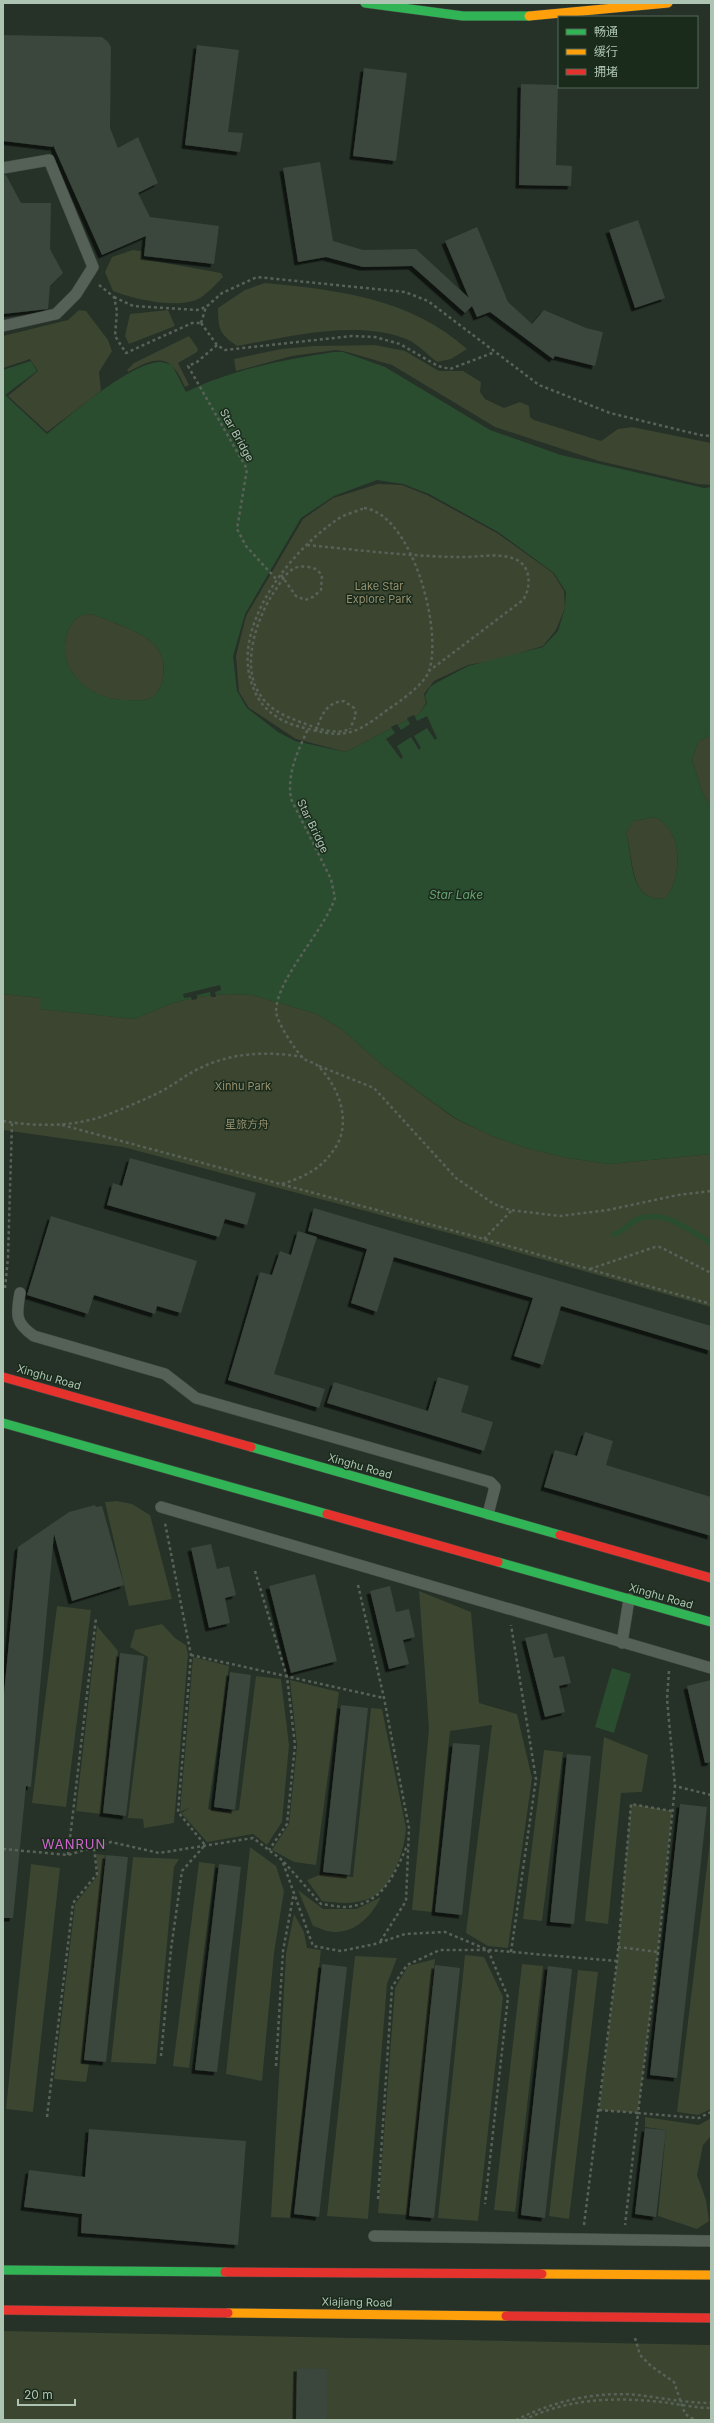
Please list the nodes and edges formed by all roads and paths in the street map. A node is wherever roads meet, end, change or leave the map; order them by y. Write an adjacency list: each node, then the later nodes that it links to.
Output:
1 (365, 3): 2 (main road)
2 (668, 3)
3 (3, 168): 4 (lane)
4 (88, 276): 5 (path); 8 (lane)
5 (114, 297): 6 (path); 7 (path)
6 (206, 307): 7 (path); 10 (path)
7 (201, 322): 9 (path)
8 (3, 326)
9 (217, 345): 10 (path); 15 (path, Star Bridge)
10 (495, 352): 11 (path)
11 (711, 436)
12 (306, 545): 13 (path); 13 (path); 14 (path)
13 (411, 554): 16 (path); 16 (path)
14 (281, 575): 15 (path); 18 (path, bridge)
15 (277, 580): 17 (path)
16 (429, 672): 18 (path)
17 (308, 729): 18 (path); 19 (path, Star Bridge)
18 (316, 731)
19 (303, 1058): 20 (path); 23 (path)
20 (318, 1066): 24 (path); 26 (path)
21 (3, 1122): 22 (path)
22 (12, 1123): 23 (path); 31 (path)
23 (62, 1124): 24 (path)
24 (281, 1184): 27 (path)
25 (711, 1191): 26 (path)
26 (512, 1210): 27 (path)
27 (484, 1238): 28 (path)
28 (590, 1269): 29 (path); 32 (path)
29 (711, 1273)
30 (20, 1292): 36 (lane)
31 (4, 1294)
32 (711, 1304)
33 (3, 1377): 36 (main road, Xinghu Road)
34 (3, 1424): 40 (main road, Xinghu Road)
35 (161, 1507): 41 (lane); 45 (path)
36 (488, 1514): 38 (main road, Xinghu Road)
37 (255, 1571): 48 (path)
38 (711, 1578)
39 (358, 1584): 49 (path)
40 (629, 1599): 43 (main road, Xinghu Road); 44 (lane)
41 (509, 1610): 44 (lane); 64 (path)
42 (96, 1618): 58 (path)
43 (711, 1622)
44 (622, 1643): 46 (lane)
45 (191, 1655): 48 (path); 54 (path)
46 (670, 1656): 47 (lane); 50 (path)
47 (711, 1668)
48 (287, 1677): 49 (path); 57 (path)
49 (384, 1698): 53 (path)
50 (675, 1786): 51 (path); 52 (path)
51 (711, 1795)
52 (672, 1811): 62 (path); 65 (path)
53 (408, 1844): 59 (path); 61 (path)
54 (205, 1846): 55 (path); 57 (path); 67 (path)
55 (94, 1847): 58 (path); 72 (path)
56 (3, 1849): 58 (path)
57 (269, 1850): 59 (path)
58 (68, 1855)
59 (282, 1860): 60 (path)
60 (294, 1892): 61 (path); 68 (path)
61 (379, 1943): 63 (path)
62 (618, 1947): 65 (path); 66 (path)
63 (488, 1950): 64 (path); 73 (path); 74 (path)
64 (511, 1952): 66 (path)
65 (658, 1952): 71 (path)
66 (617, 1961): 69 (path)
67 (160, 2056)
68 (276, 2066)
69 (599, 2110): 71 (path); 76 (path)
70 (711, 2112): 71 (path)
71 (638, 2113): 77 (path)
72 (47, 2117)
73 (378, 2199)
74 (484, 2204)
75 (374, 2236): 76 (lane)
76 (582, 2238): 77 (lane)
77 (623, 2238): 78 (lane)
78 (711, 2241)
79 (3, 2270): 80 (main road)
80 (711, 2275)
81 (3, 2310): 82 (main road, Xiajiang Road)
82 (711, 2318)
83 (635, 2337): 84 (path)
84 (682, 2401): 85 (path); 87 (path); 89 (path)
85 (711, 2403)
86 (711, 2408): 88 (path, bridge)
87 (516, 2420)
88 (524, 2420)
89 (695, 2420)

